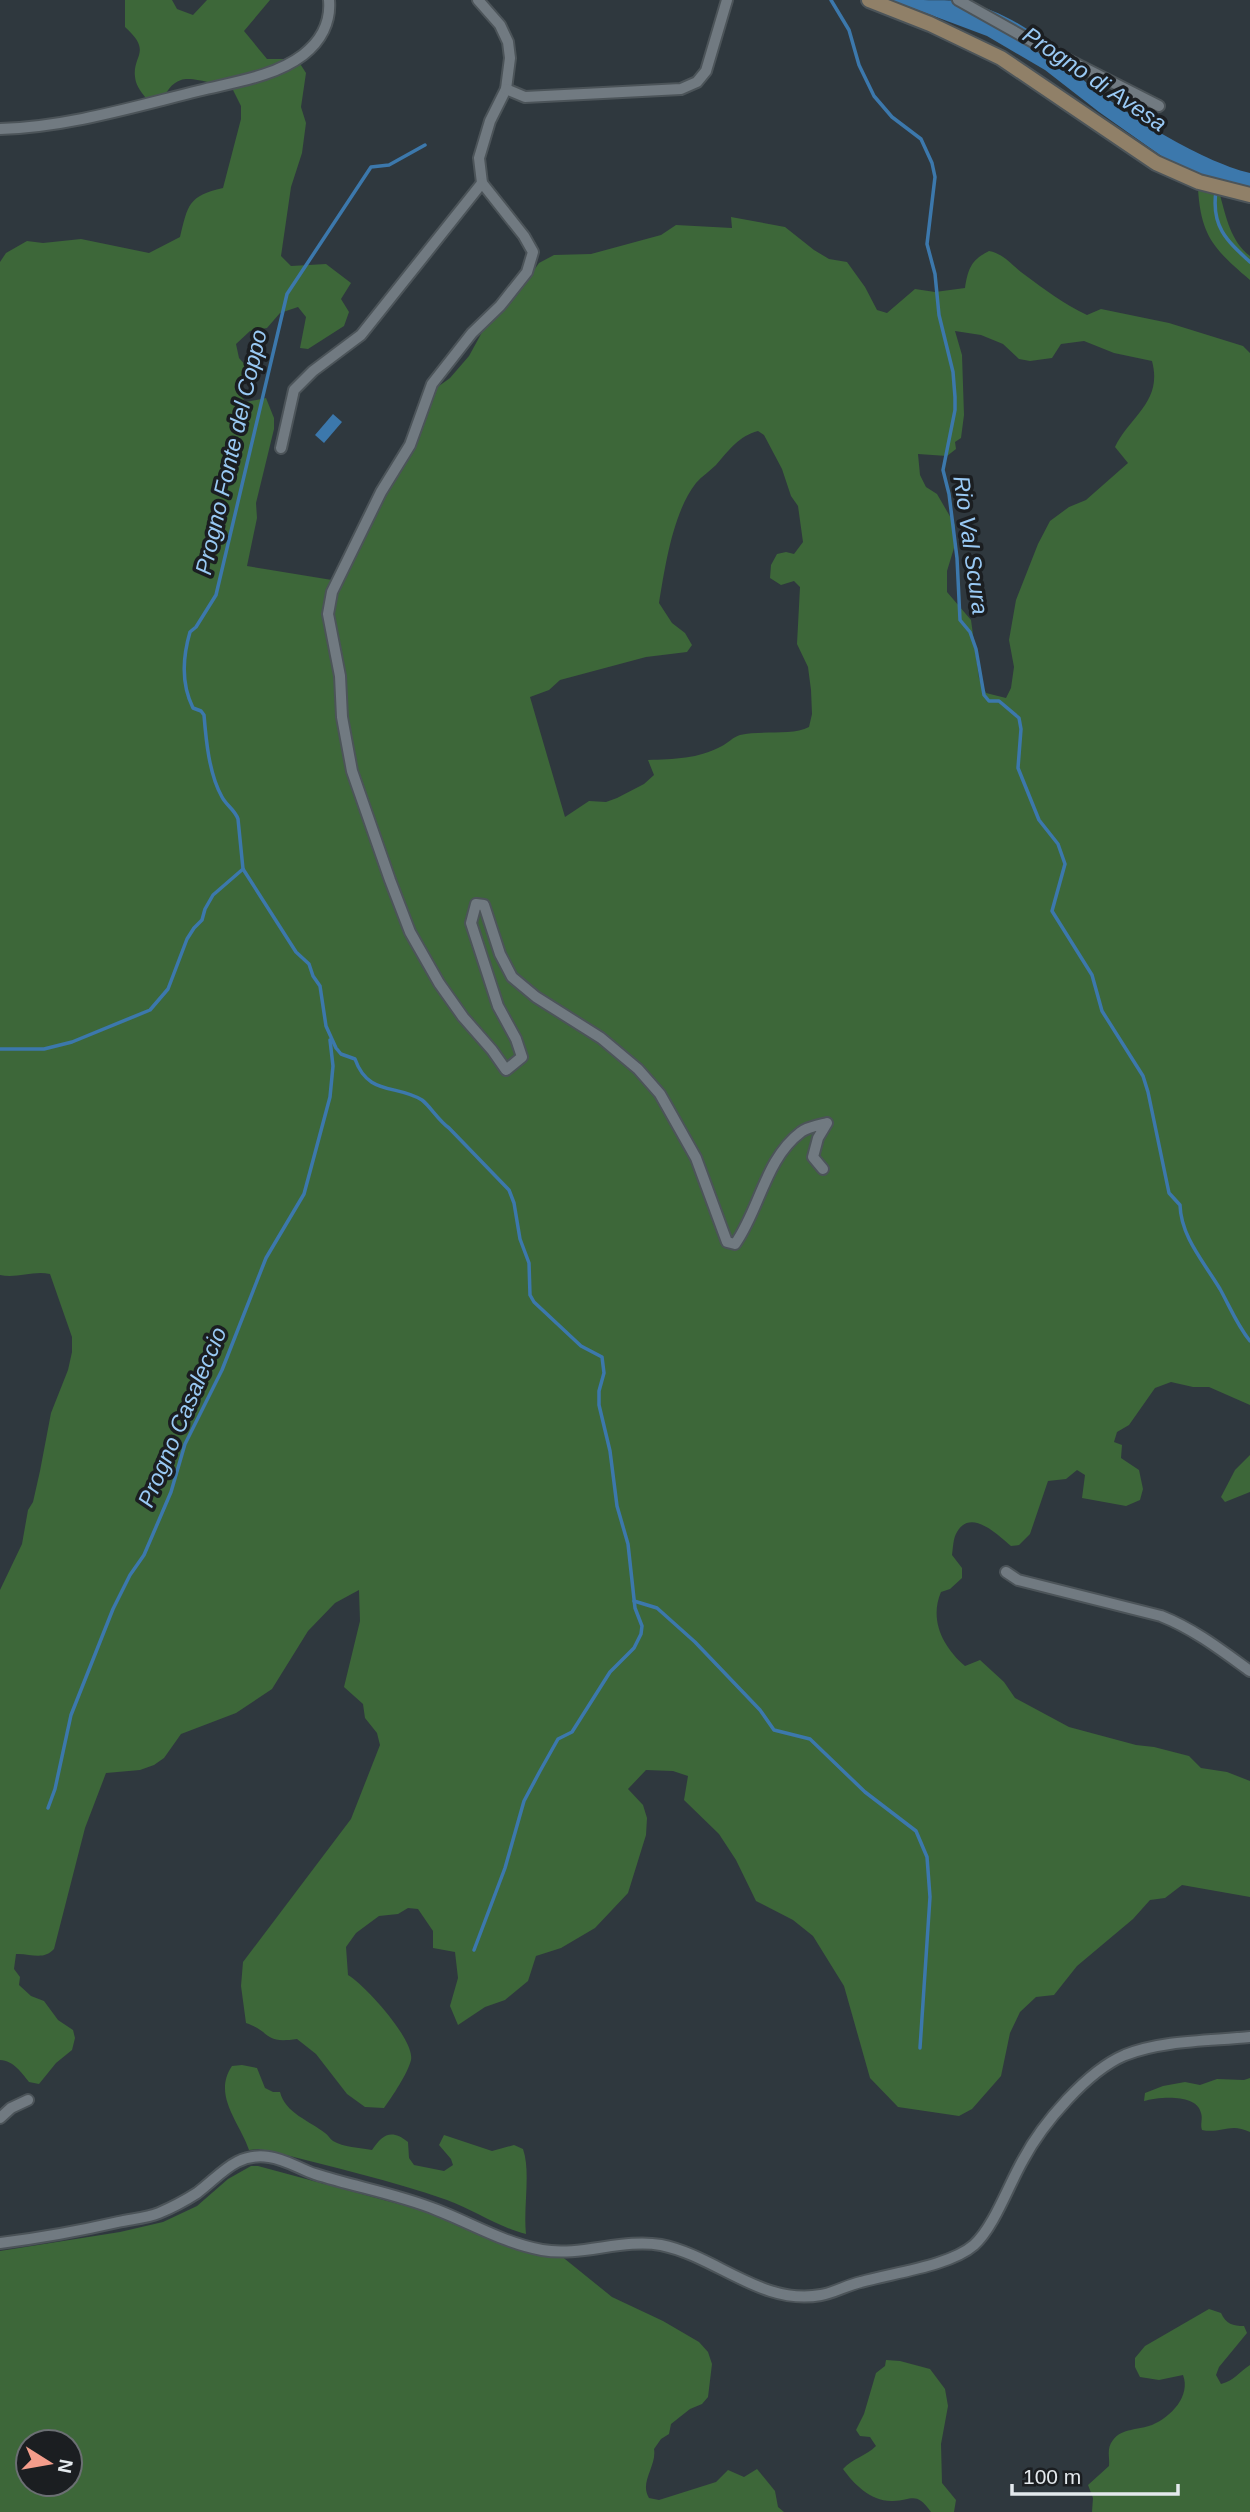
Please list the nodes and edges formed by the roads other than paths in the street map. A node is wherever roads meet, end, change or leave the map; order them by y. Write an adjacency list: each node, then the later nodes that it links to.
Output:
1 (329, 0): 8 (street)
2 (478, 0): 6 (street)
3 (727, 0): 6 (street)
4 (869, 0): 10 (street)
5 (958, 0): 7 (street)
6 (506, 89): 9 (street)
7 (1159, 106)
8 (0, 129)
9 (482, 183): 11 (street); 12 (street)
10 (1250, 195)
11 (281, 448)
12 (824, 1169)
13 (1006, 1572): 14 (street)
14 (1250, 1671)
15 (1250, 2037): 18 (street)
16 (28, 2100): 17 (street)
17 (0, 2118)
18 (0, 2242)

